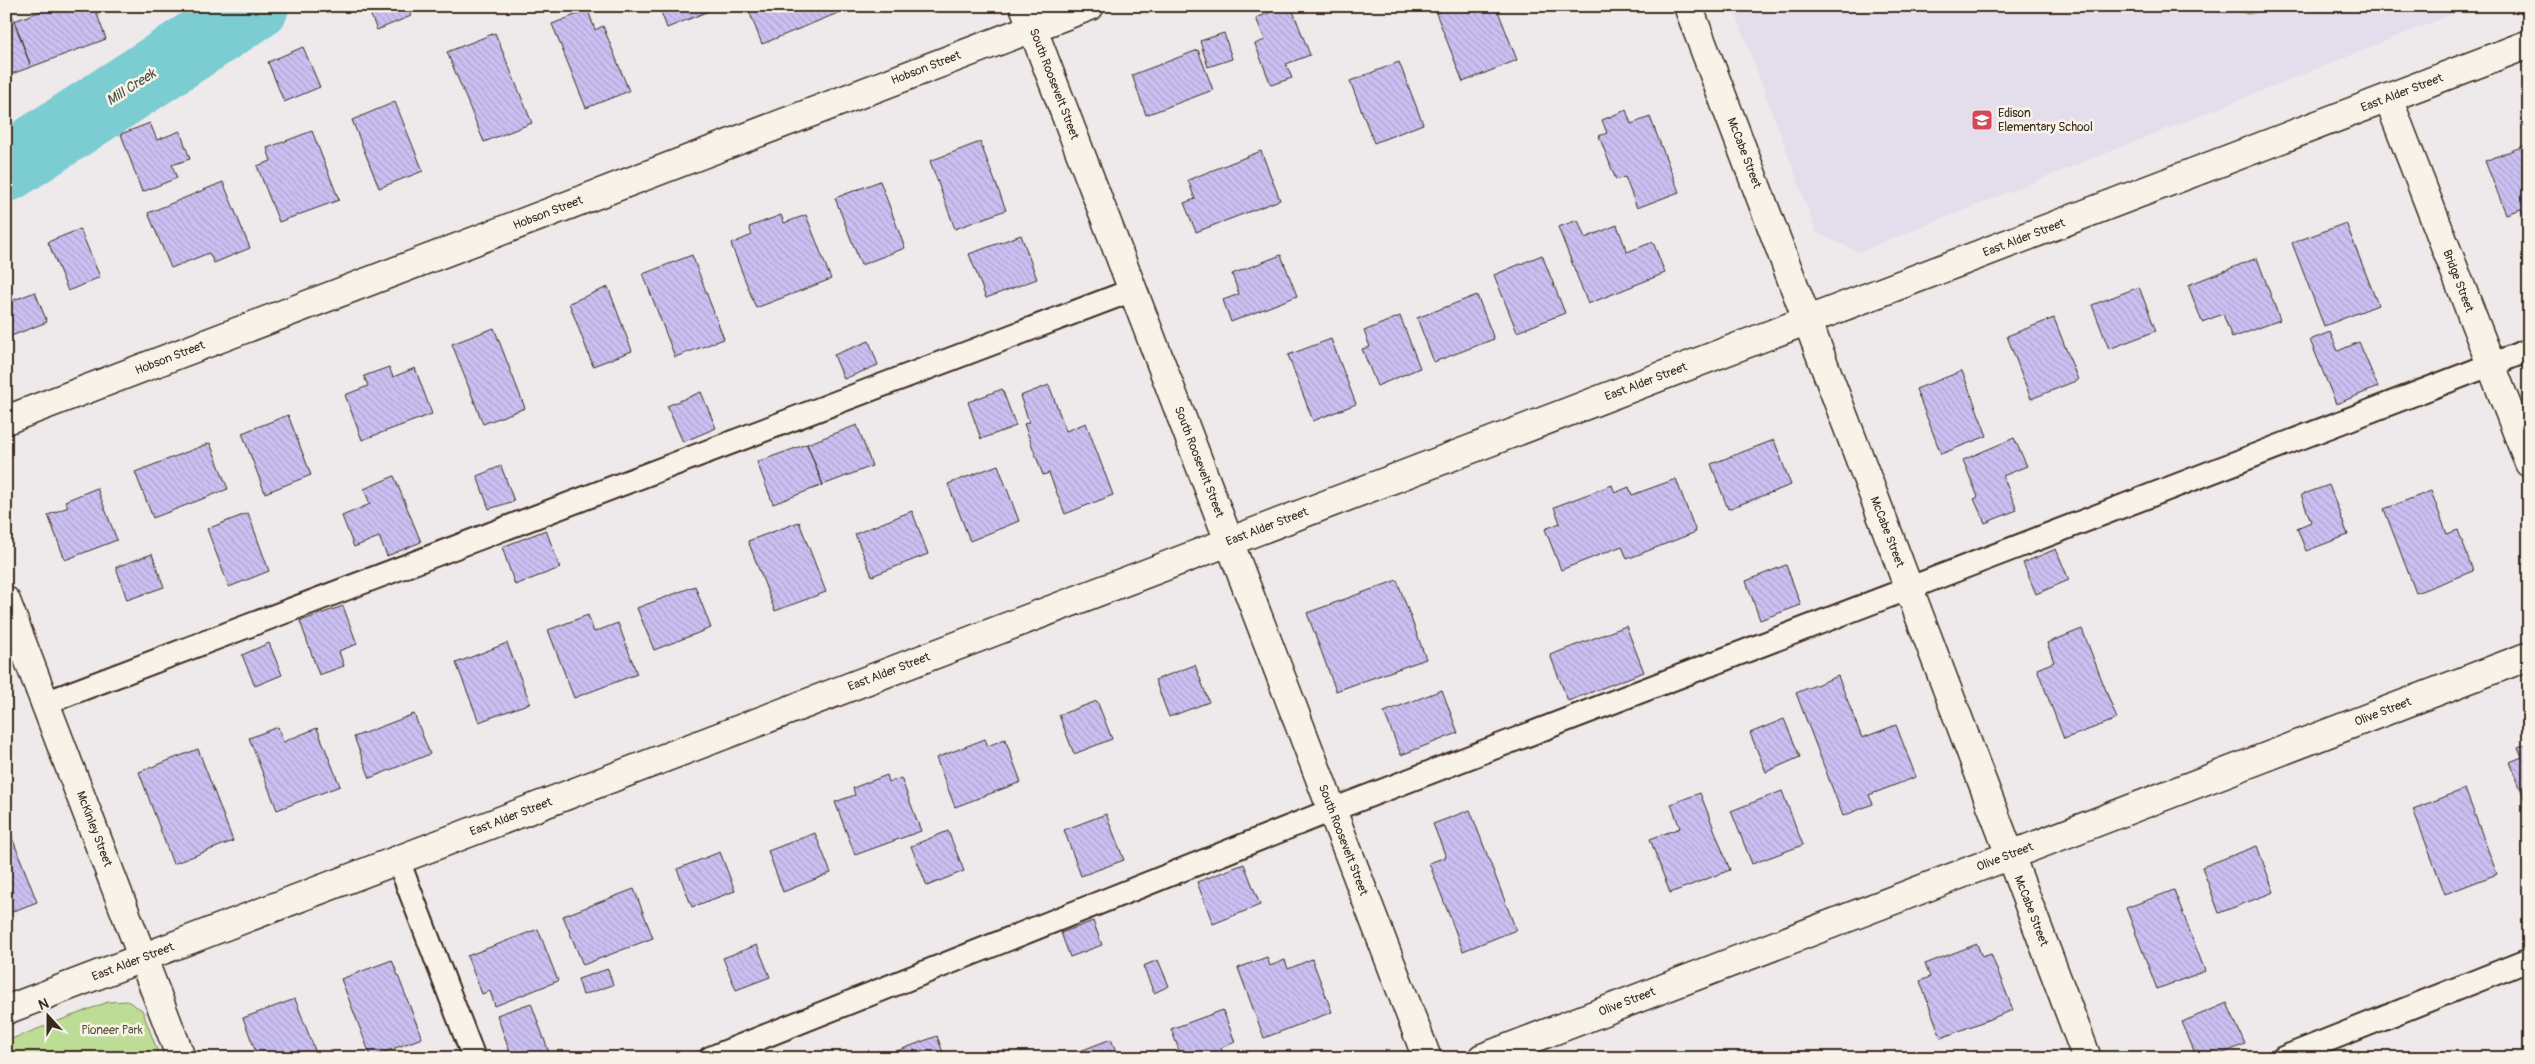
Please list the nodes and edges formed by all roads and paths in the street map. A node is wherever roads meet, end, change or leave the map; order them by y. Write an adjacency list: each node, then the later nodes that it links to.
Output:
1 (1090, 6): 3 (street, Hobson Street)
2 (1688, 6): 7 (street, McCabe Street)
3 (1028, 17): 6 (street, South Roosevelt Street); 10 (street, Hobson Street)
4 (2529, 44): 5 (street, East Alder Street)
5 (2388, 98): 7 (street, East Alder Street); 9 (street, Bridge Street)
6 (1133, 290): 12 (street, South Roosevelt Street); 16 (lane)
7 (1807, 320): 12 (street, East Alder Street); 13 (street, McCabe Street)
8 (2529, 350): 9 (lane)
9 (2490, 364): 11 (street, Bridge Street); 13 (lane)
10 (6, 420)
11 (2529, 463)
12 (1229, 542): 17 (street, South Roosevelt Street); 19 (street, East Alder Street)
13 (1909, 588): 17 (lane); 18 (street, McCabe Street)
14 (6, 601): 16 (street, McKinley Street)
15 (2529, 656): 18 (street, Olive Street)
16 (45, 703): 20 (street, McKinley Street)
17 (1332, 810): 25 (lane); 26 (street, South Roosevelt Street)
18 (2010, 855): 27 (street, Olive Street); 28 (street, McCabe Street)
19 (398, 860): 20 (street, East Alder Street); 24 (lane)
20 (143, 958): 22 (street, East Alder Street); 23 (street, McKinley Street)
21 (2529, 960): 29 (lane)
22 (6, 1010)
23 (181, 1058)
24 (474, 1058)
25 (710, 1058)
26 (1427, 1058)
27 (1482, 1058)
28 (2087, 1058)
29 (2283, 1058)

